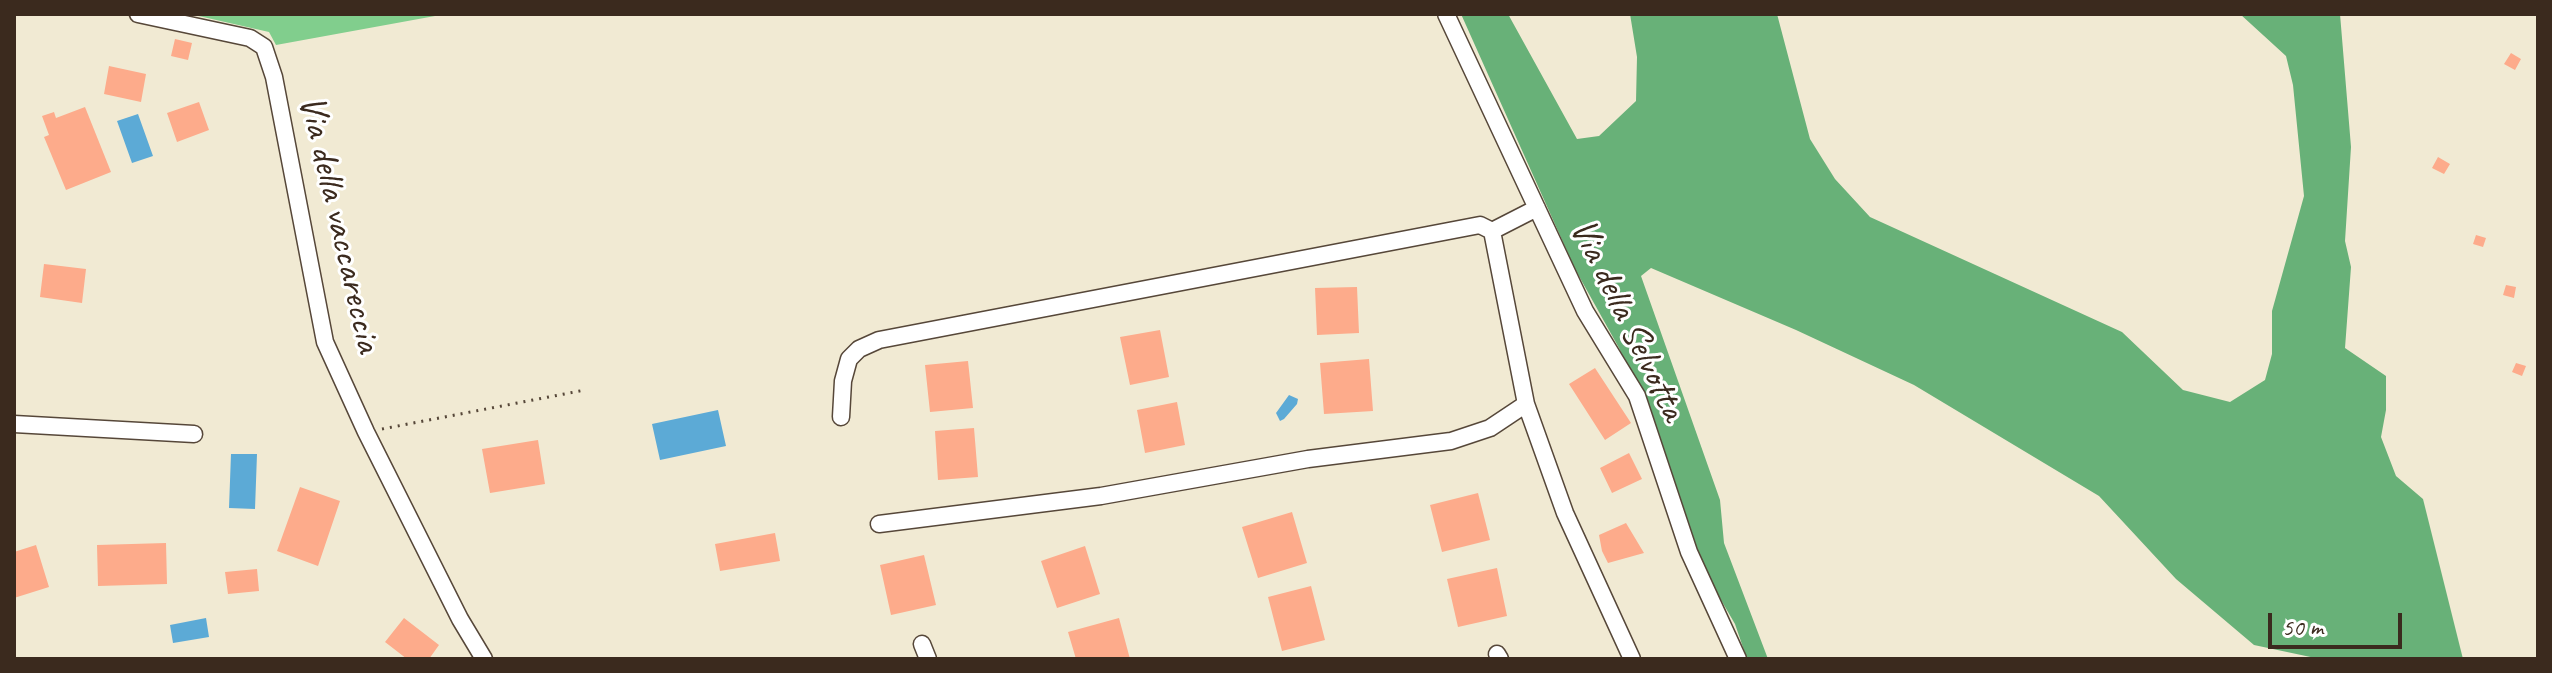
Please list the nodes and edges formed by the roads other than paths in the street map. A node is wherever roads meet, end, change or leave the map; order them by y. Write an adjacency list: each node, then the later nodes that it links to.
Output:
1 (138, 14): 10 (street, Via della vaccareccia)
2 (1446, 14): 3 (street, Via della Selvotta)
3 (1537, 208): 4 (street); 12 (street, Via della Selvotta)
4 (1492, 231): 5 (street); 6 (street)
5 (1526, 404): 9 (street); 11 (street)
6 (841, 417)
7 (14, 424): 8 (street)
8 (194, 434)
9 (879, 524)
10 (484, 659)
11 (1632, 659)
12 (1738, 659)

